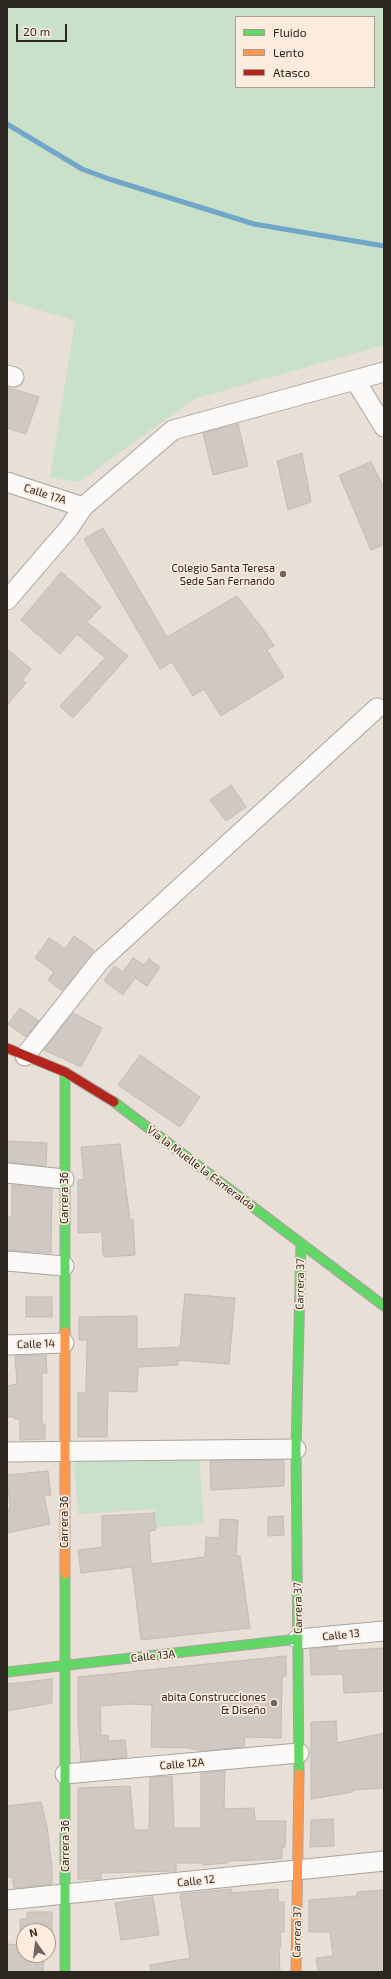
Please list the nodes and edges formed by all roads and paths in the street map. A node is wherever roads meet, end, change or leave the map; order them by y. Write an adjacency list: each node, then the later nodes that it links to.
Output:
1 (384, 372): 2 (street)
2 (355, 380): 3 (street); 5 (street)
3 (384, 427)
4 (7, 482): 5 (street, Calle 17A)
5 (84, 507): 6 (street)
6 (7, 599)
7 (377, 708): 9 (street)
8 (7, 1048): 9 (street, Vía la Muelle la Esmeralda)
9 (25, 1056): 10 (street, Vía la Muelle la Esmeralda)
10 (65, 1072): 12 (street, Carrera 36); 13 (street, Vía la Muelle la Esmeralda)
11 (7, 1173): 12 (street)
12 (64, 1179): 15 (street, Carrera 36)
13 (301, 1244): 16 (street, Vía la Muelle la Esmeralda); 19 (street, Carrera 37)
14 (7, 1261): 15 (street)
15 (64, 1266): 17 (street, Carrera 36)
16 (384, 1306)
17 (64, 1343): 18 (street, Calle 14); 20 (street, Carrera 36)
18 (7, 1345)
19 (296, 1449): 20 (street); 23 (street, Carrera 37)
20 (64, 1451): 21 (street); 24 (street, Carrera 36)
21 (7, 1452)
22 (384, 1631): 23 (street, Calle 13)
23 (298, 1639): 24 (street, Calle 13A); 26 (street, Carrera 37)
24 (65, 1666): 25 (street, Calle 13A); 27 (street, Carrera 36)
25 (7, 1672)
26 (299, 1754): 27 (street, Calle 12A); 29 (street, Carrera 37)
27 (65, 1774): 30 (street, Carrera 36)
28 (384, 1860): 29 (street, Calle 12)
29 (298, 1870): 30 (street, Calle 12); 33 (street, Carrera 37)
30 (65, 1894): 31 (street, Calle 12); 32 (street, Carrera 36)
31 (7, 1900)
32 (65, 1972)
33 (296, 1972)

